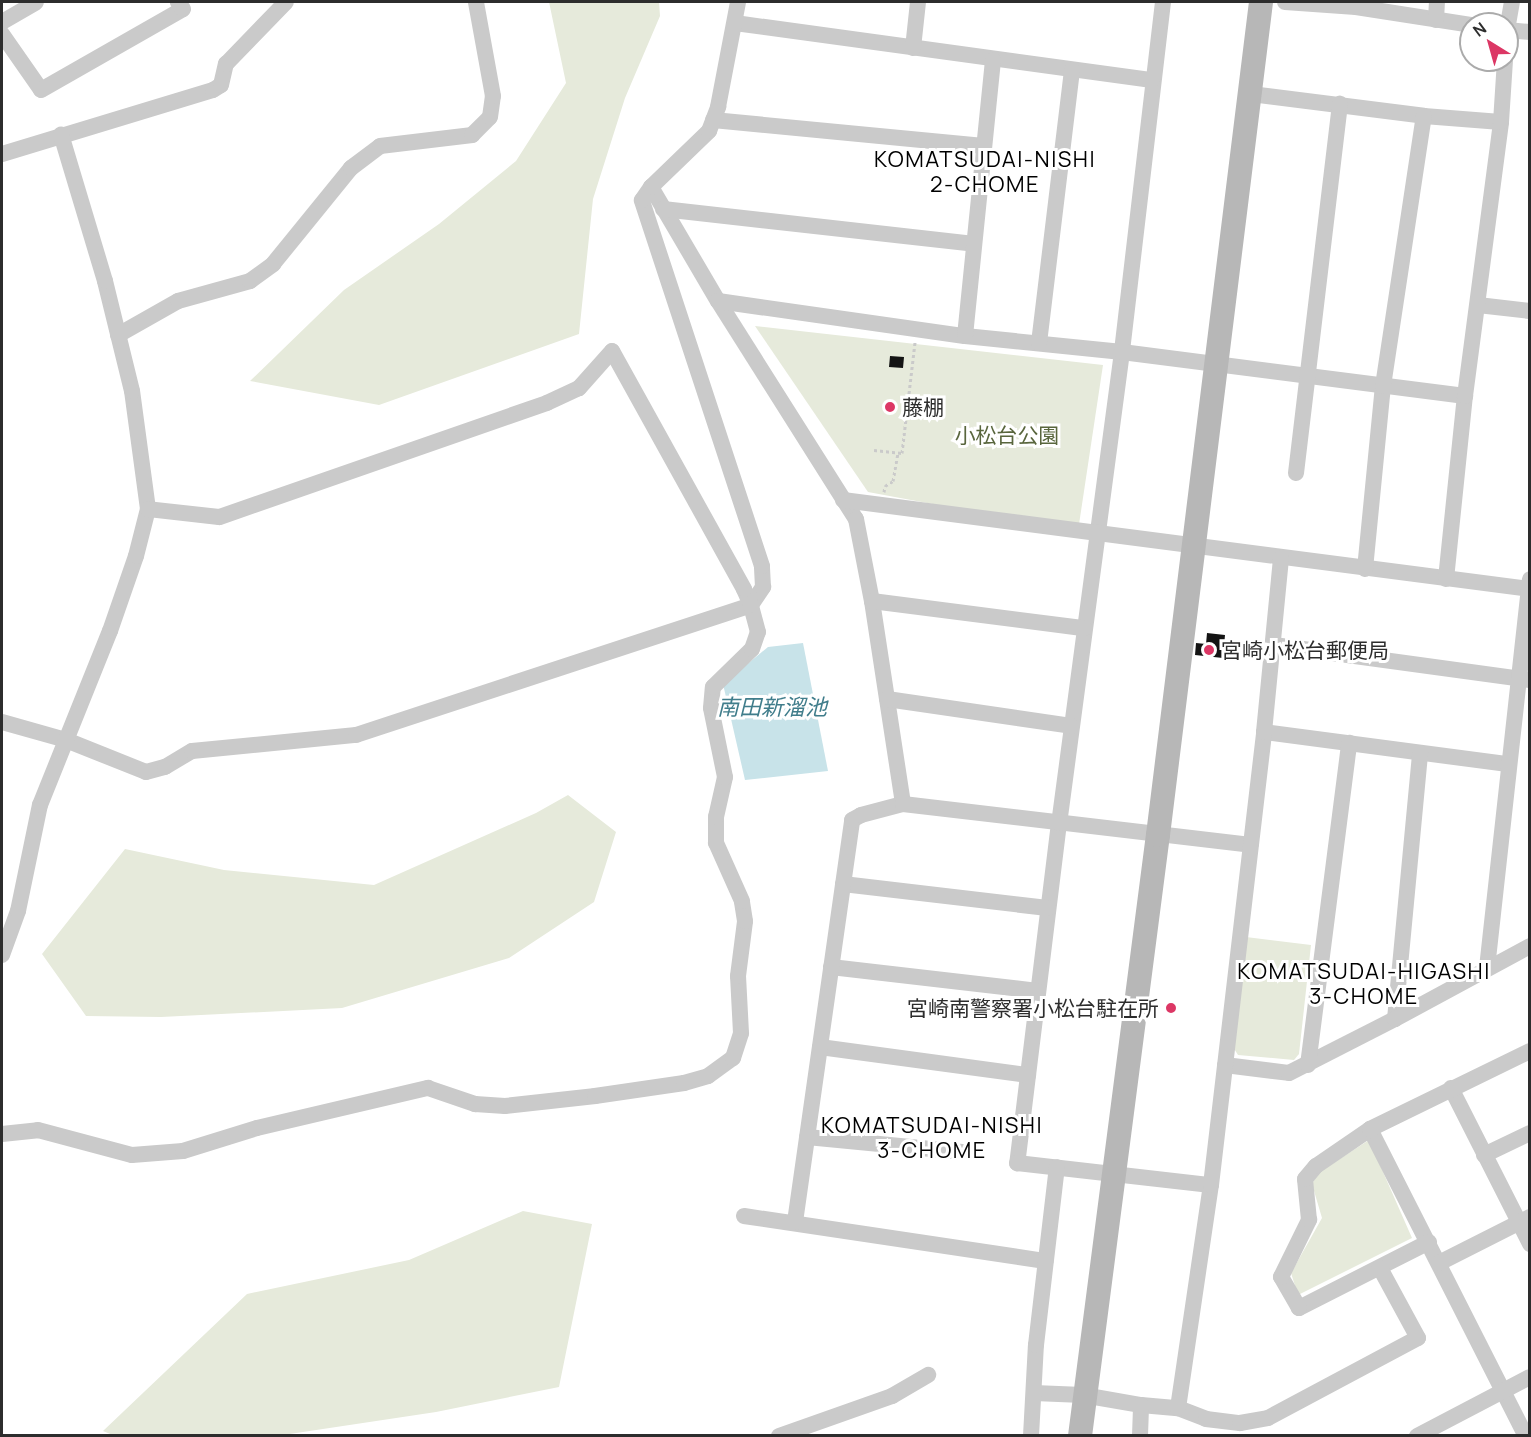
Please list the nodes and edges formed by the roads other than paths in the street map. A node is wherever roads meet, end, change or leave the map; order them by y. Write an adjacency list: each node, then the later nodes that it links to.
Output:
1 (36, 2): 13 (street)
2 (178, 2): 16 (street)
3 (286, 2): 27 (street)
4 (476, 2): 36 (street)
5 (738, 2): 14 (street)
6 (918, 2): 17 (street)
7 (1163, 2): 21 (street)
8 (1261, 2): 22 (street)
9 (1285, 2): 11 (street)
10 (1437, 2): 12 (street)
11 (1356, 4): 12 (street)
12 (1436, 20): 15 (street)
13 (2, 22)
14 (735, 23): 17 (street); 25 (street)
15 (1459, 23)
16 (2, 34)
17 (913, 48): 18 (street)
18 (993, 60): 19 (street); 28 (street)
19 (1072, 70): 21 (street); 38 (street)
20 (1504, 72): 26 (street)
21 (1152, 80): 39 (street)
22 (1251, 94): 23 (street); 40 (street)
23 (1340, 104): 24 (street); 41 (street)
24 (1424, 116): 26 (street); 42 (street)
25 (713, 120): 28 (street); 30 (street)
26 (1501, 122): 34 (street)
27 (61, 134): 29 (street); 36 (street)
28 (984, 147): 32 (street)
29 (2, 154)
30 (651, 187): 31 (street); 54 (street)
31 (663, 208): 32 (street); 33 (street)
32 (974, 244): 37 (street)
33 (718, 302): 37 (street); 45 (street)
34 (1478, 305): 35 (street); 43 (street)
35 (1530, 311)
36 (118, 335): 46 (street)
37 (965, 336): 38 (street)
38 (1038, 344): 39 (street)
39 (1122, 352): 40 (street); 47 (street)
40 (1216, 365): 41 (street); 48 (street)
41 (1308, 377): 42 (street); 44 (street)
42 (1383, 386): 43 (street); 50 (street)
43 (1465, 396): 51 (street)
44 (1296, 473)
45 (843, 500): 47 (street); 53 (street)
46 (148, 509): 54 (street); 62 (street)
47 (1096, 534): 48 (street); 55 (street)
48 (1192, 547): 49 (street); 68 (street)
49 (1281, 558): 50 (street); 56 (street)
50 (1365, 569): 51 (street)
51 (1446, 579): 52 (street)
52 (1529, 586): 57 (street)
53 (872, 601): 55 (street); 58 (street)
54 (751, 605): 62 (street); 86 (street)
55 (1084, 628): 60 (street)
56 (1274, 645): 57 (street); 61 (street)
57 (1523, 679): 65 (street)
58 (887, 699): 60 (street); 66 (street)
59 (2, 722): 62 (street)
60 (1071, 726): 67 (street)
61 (1264, 732): 63 (street); 69 (street)
62 (66, 740): 73 (street)
63 (1349, 743): 64 (street); 81 (street)
64 (1420, 753): 65 (street); 77 (street)
65 (1508, 764): 75 (street)
66 (903, 804): 67 (street); 70 (street)
67 (1059, 823): 68 (street); 71 (street)
68 (1158, 835): 69 (street); 91 (street)
69 (1251, 845): 80 (street)
70 (843, 884): 71 (street); 74 (street)
71 (1048, 908): 76 (street)
72 (1530, 946): 75 (street)
73 (2, 955)
74 (831, 967): 76 (street); 78 (street)
75 (1487, 968): 77 (street)
76 (1038, 991): 82 (street)
77 (1395, 1019): 81 (street)
78 (820, 1047): 82 (street); 87 (street)
79 (1530, 1051): 83 (street)
80 (1225, 1065): 81 (street); 92 (street)
81 (1308, 1065)
82 (1028, 1075): 90 (street)
83 (1451, 1088): 84 (street); 89 (street)
84 (1370, 1129): 96 (street); 100 (street)
85 (1530, 1133): 89 (street)
86 (2, 1134)
87 (807, 1137): 88 (street); 95 (street)
88 (962, 1152)
89 (1484, 1155): 94 (street)
90 (1057, 1167): 91 (street); 98 (street)
91 (1113, 1174): 92 (street); 105 (street)
92 (1210, 1185): 107 (street)
93 (744, 1216): 95 (street)
94 (1524, 1220): 97 (street); 99 (street)
95 (795, 1222): 98 (street)
96 (1429, 1242): 99 (street); 100 (street)
97 (1530, 1244)
98 (1046, 1261): 104 (street)
99 (1439, 1263): 103 (street)
100 (1380, 1268): 108 (street)
101 (928, 1375): 109 (street)
102 (1530, 1377): 103 (street)
103 (1503, 1389): 114 (street); 115 (street)
104 (1034, 1393): 105 (street); 110 (street)
105 (1083, 1395): 106 (street); 111 (street)
106 (1140, 1405): 107 (street); 112 (street)
107 (1178, 1408): 108 (street)
108 (1206, 1419): 113 (street)
109 (779, 1436)
110 (1031, 1436)
111 (1080, 1436)
112 (1140, 1436)
113 (1212, 1436)
114 (1418, 1436)
115 (1526, 1436)

